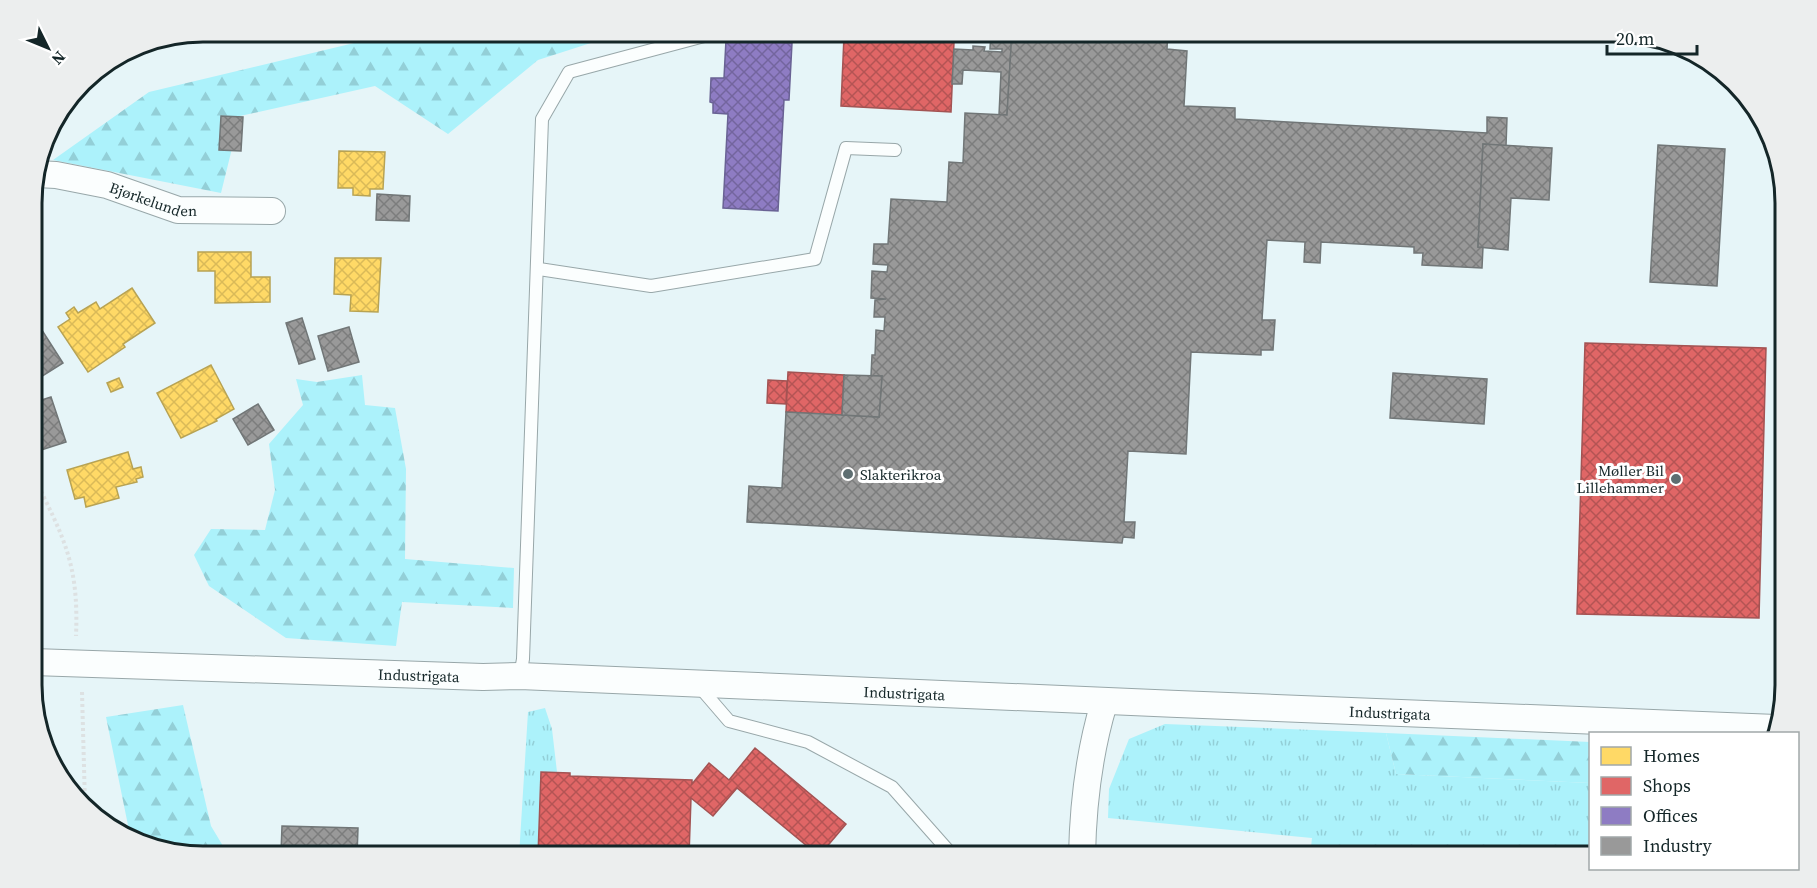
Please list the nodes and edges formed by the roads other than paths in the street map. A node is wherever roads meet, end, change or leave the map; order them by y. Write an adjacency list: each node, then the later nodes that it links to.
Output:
1 (684, 42): 5 (lane)
2 (895, 150): 5 (lane)
3 (44, 174): 4 (street, Bjørkelunden)
4 (272, 211)
5 (539, 269): 7 (lane)
6 (42, 665): 7 (street, Industrigata)
7 (520, 676): 8 (street, Industrigata)
8 (698, 684): 9 (street, Industrigata); 11 (lane)
9 (1104, 703): 10 (street, Industrigata); 12 (street)
10 (1769, 728)
11 (944, 846)
12 (1083, 846)

